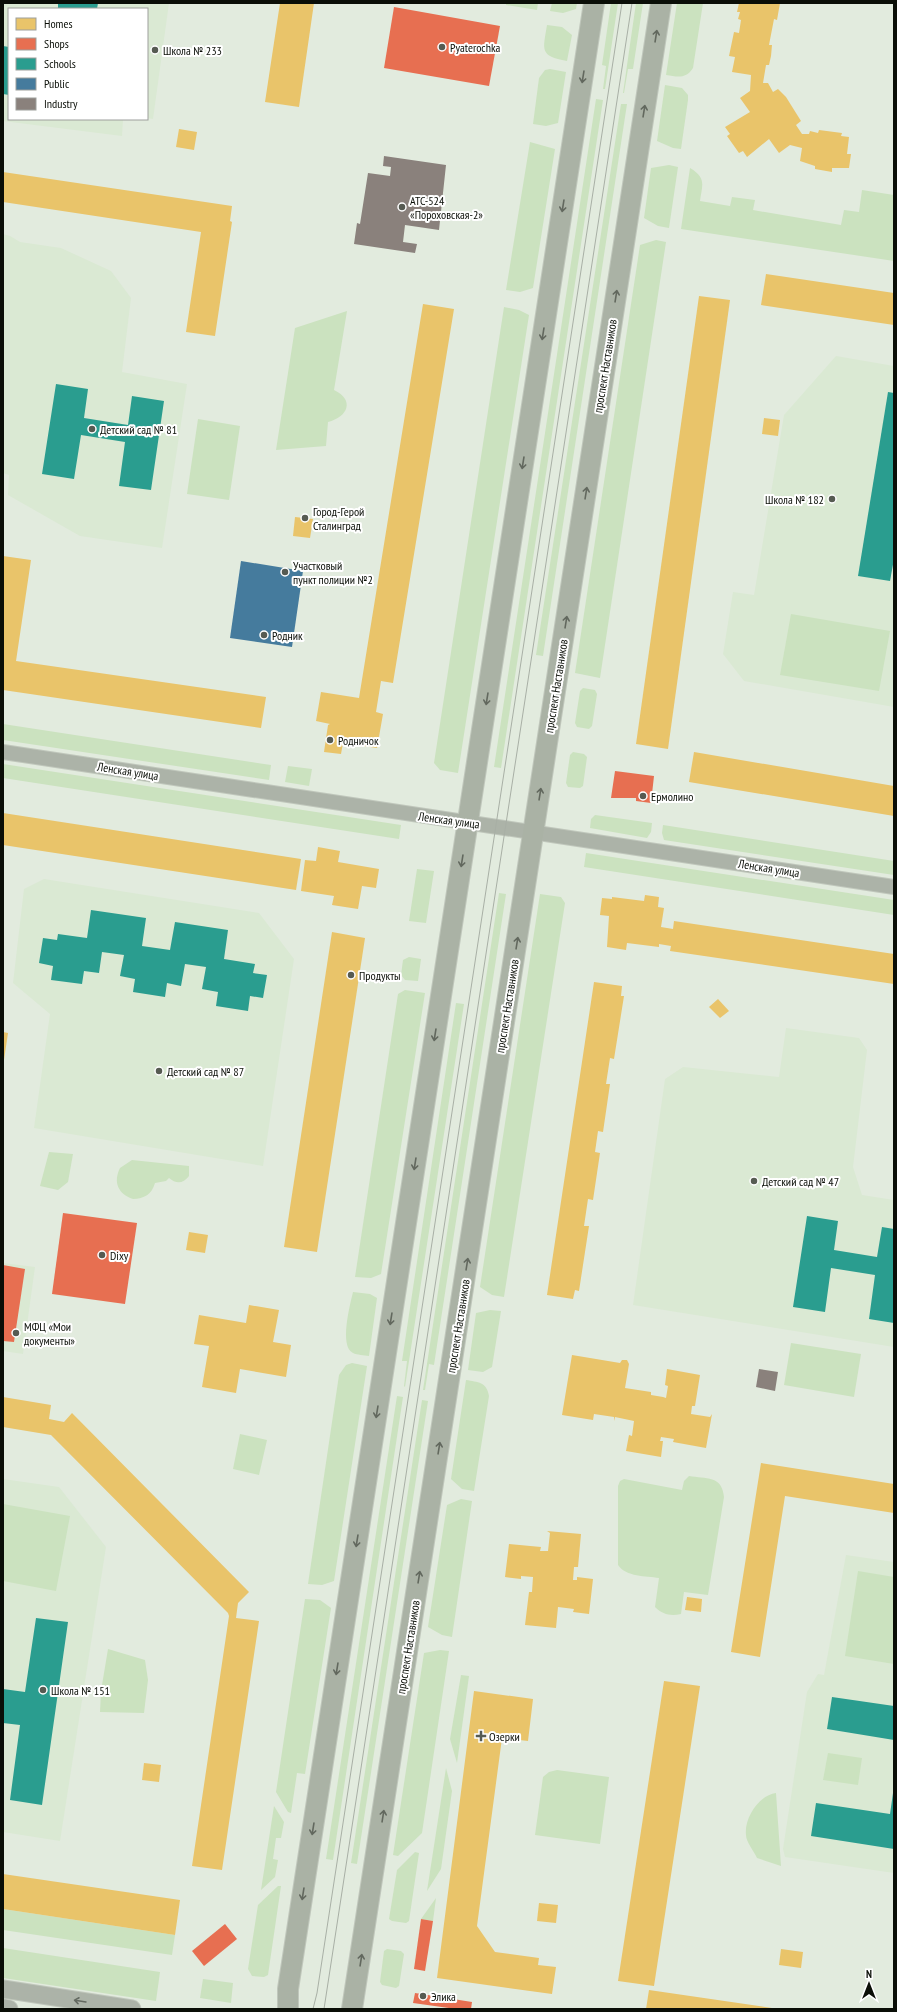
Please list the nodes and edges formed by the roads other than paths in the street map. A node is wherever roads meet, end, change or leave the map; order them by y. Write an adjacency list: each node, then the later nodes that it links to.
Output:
1 (594, 3): 4 (main road, one-way to 4)
2 (661, 3): 5 (main road, проспект Наставников, one-way to 2)
3 (3, 752): 4 (street, Ленская улица)
4 (468, 823): 5 (street, Ленская улица); 11 (main road, one-way to 11)
5 (534, 832): 6 (street, Ленская улица); 12 (main road, проспект Наставников, one-way to 5)
6 (894, 887)
7 (3, 1989): 10 (street, one-way to 7)
8 (3, 2008): 9 (street)
9 (9, 2009)
10 (132, 2009)
11 (288, 2009)
12 (352, 2009)

